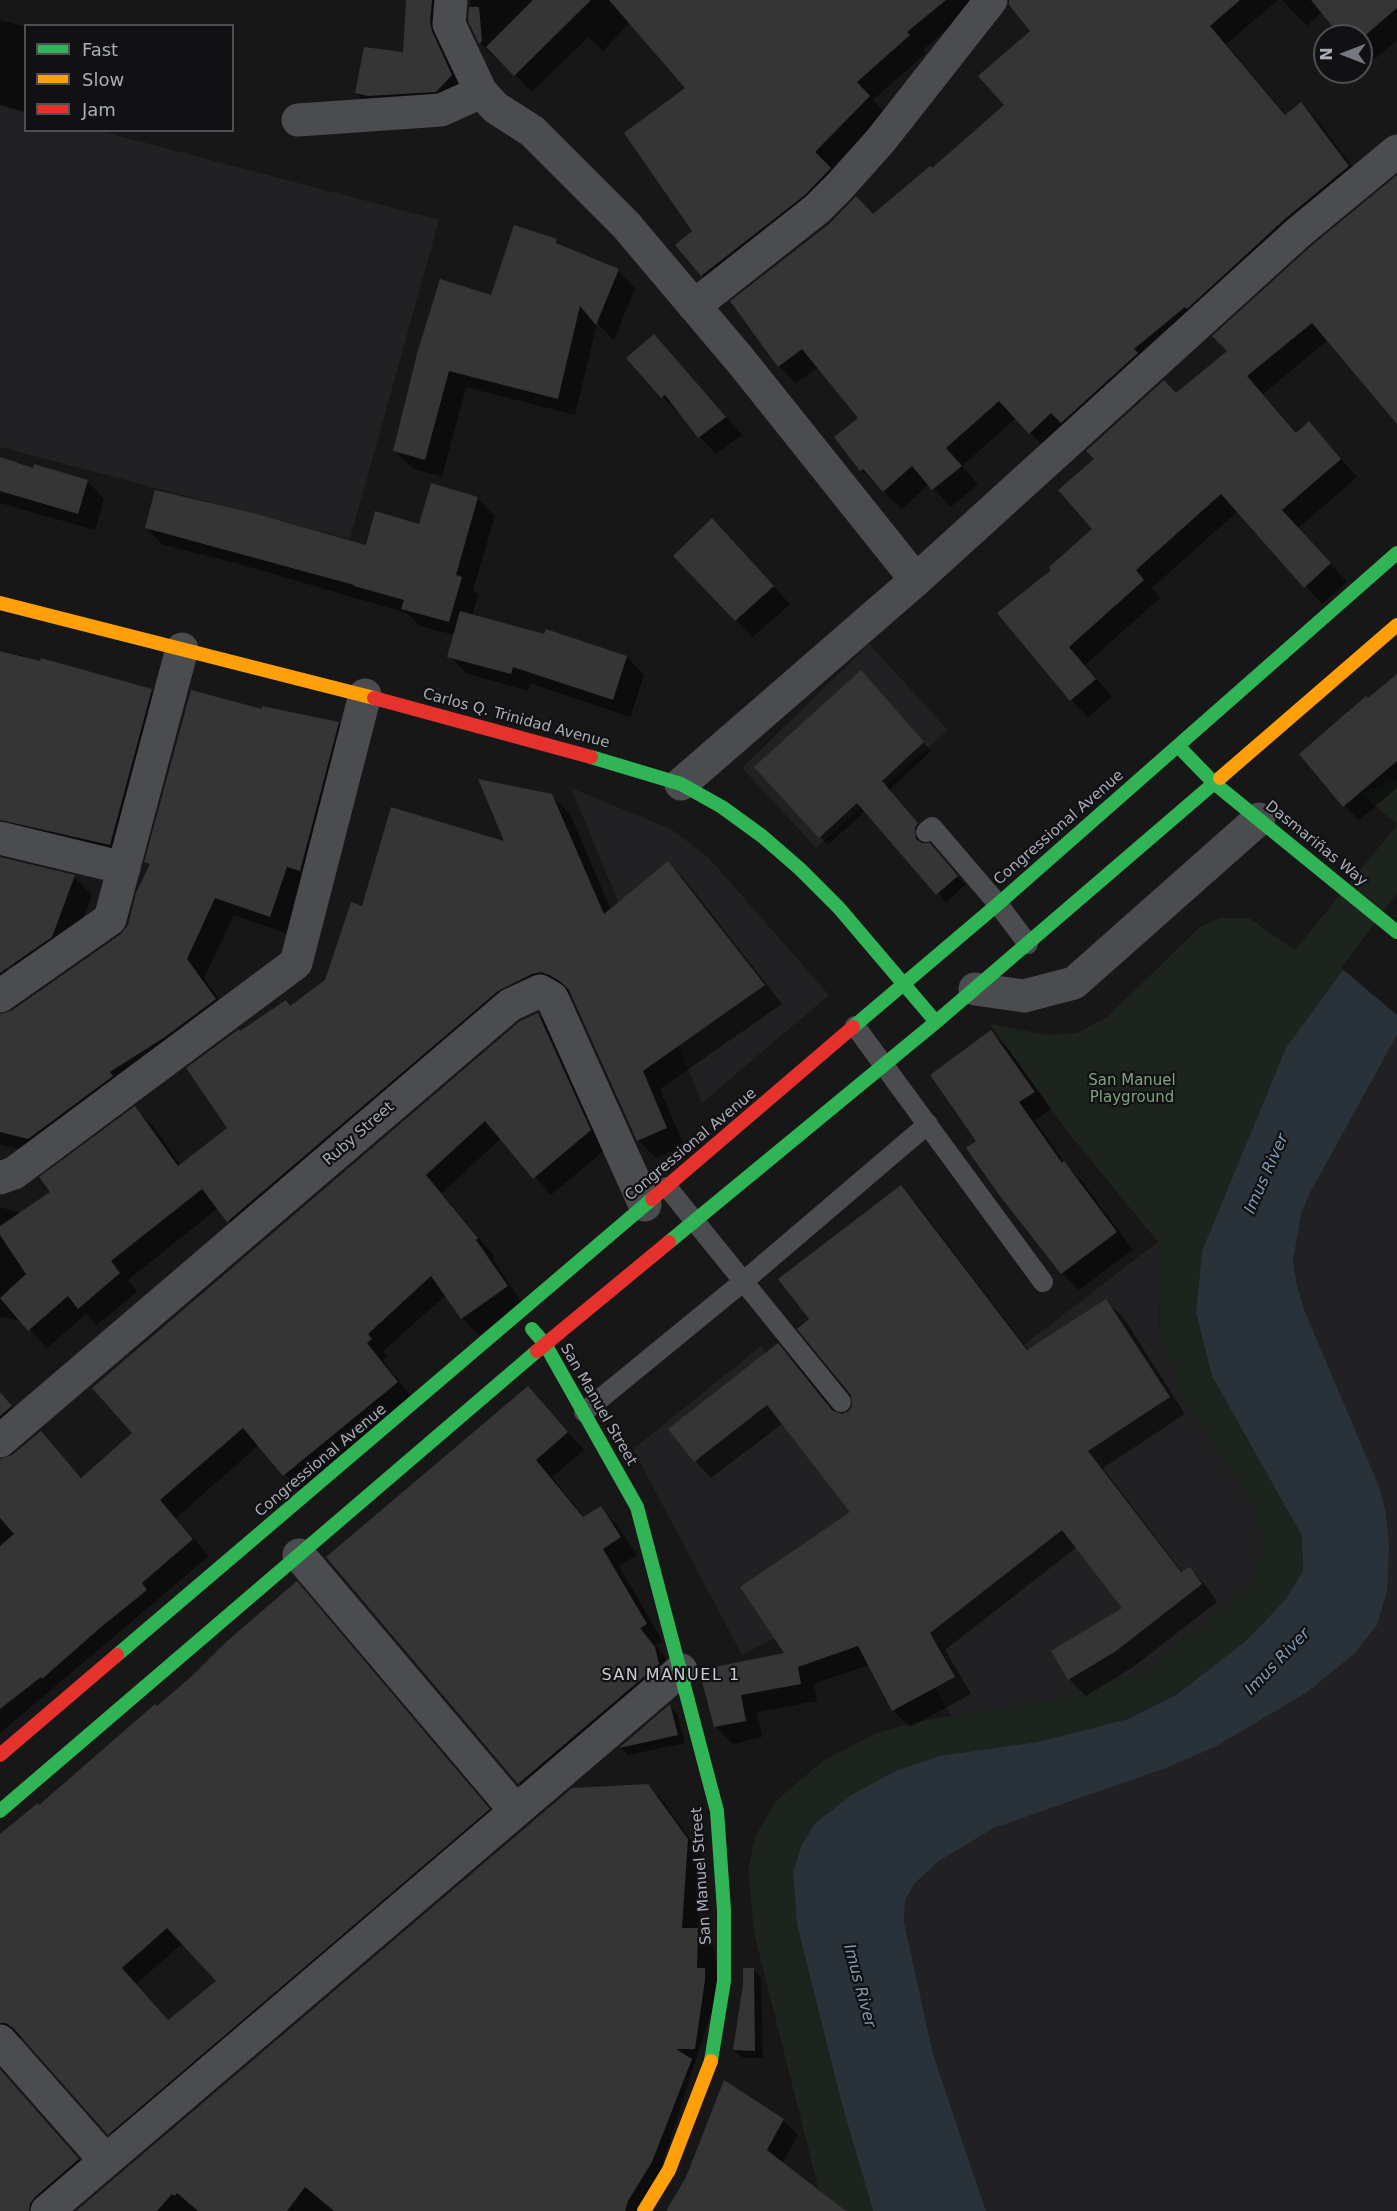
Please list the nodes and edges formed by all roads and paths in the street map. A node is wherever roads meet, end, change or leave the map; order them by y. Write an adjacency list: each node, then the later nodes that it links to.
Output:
1 (451, 0): 3 (street)
2 (990, 0): 6 (street)
3 (481, 92): 4 (street); 6 (street)
4 (298, 120)
5 (1397, 151): 8 (street)
6 (694, 306): 8 (street)
7 (1397, 553): 13 (main road, Congressional Avenue)
8 (916, 580): 15 (street)
9 (0, 603): 11 (main road, Carlos Q. Trinidad Avenue)
10 (1397, 625): 14 (main road)
11 (182, 649): 12 (main road, Carlos Q. Trinidad Avenue); 19 (street)
12 (364, 695): 15 (main road, Carlos Q. Trinidad Avenue); 30 (street)
13 (1178, 746): 14 (main road, Dasmariñas Way); 20 (main road, Congressional Avenue)
14 (1214, 783): 16 (main road, Dasmariñas Way); 22 (main road)
15 (681, 784): 23 (main road, Carlos Q. Trinidad Avenue)
16 (1258, 819): 21 (main road, Dasmariñas Way); 24 (street)
17 (926, 832): 20 (lane)
18 (0, 838): 19 (street)
19 (124, 868): 25 (street)
20 (998, 904): 22 (lane); 23 (main road, Congressional Avenue)
21 (1397, 932)
22 (1028, 944): 24 (main road)
23 (903, 985): 26 (main road, Carlos Q. Trinidad Avenue); 27 (main road, Congressional Avenue)
24 (975, 988): 26 (main road)
25 (0, 996)
26 (936, 1022): 28 (main road)
27 (855, 1026): 28 (lane); 31 (main road, Congressional Avenue)
28 (884, 1065): 29 (lane); 32 (main road)
29 (928, 1124): 33 (lane); 34 (lane)
30 (0, 1178)
31 (656, 1196): 32 (lane); 35 (main road, Congressional Avenue); 39 (street, Ruby Street)
32 (695, 1221): 33 (lane); 36 (main road)
33 (744, 1281): 37 (lane); 38 (lane)
34 (1043, 1282)
35 (520, 1313): 36 (main road, San Manuel Street); 42 (main road, Congressional Avenue)
36 (545, 1344): 38 (main road, San Manuel Street); 40 (main road)
37 (841, 1402)
38 (584, 1412): 41 (main road, San Manuel Street)
39 (0, 1441)
40 (299, 1555): 43 (main road); 44 (street)
41 (681, 1670): 44 (street); 48 (main road, San Manuel Street)
42 (0, 1755)
43 (0, 1811)
44 (516, 1811): 46 (street)
45 (0, 2041): 46 (street)
46 (106, 2161): 47 (street)
47 (47, 2211)
48 (644, 2211)

